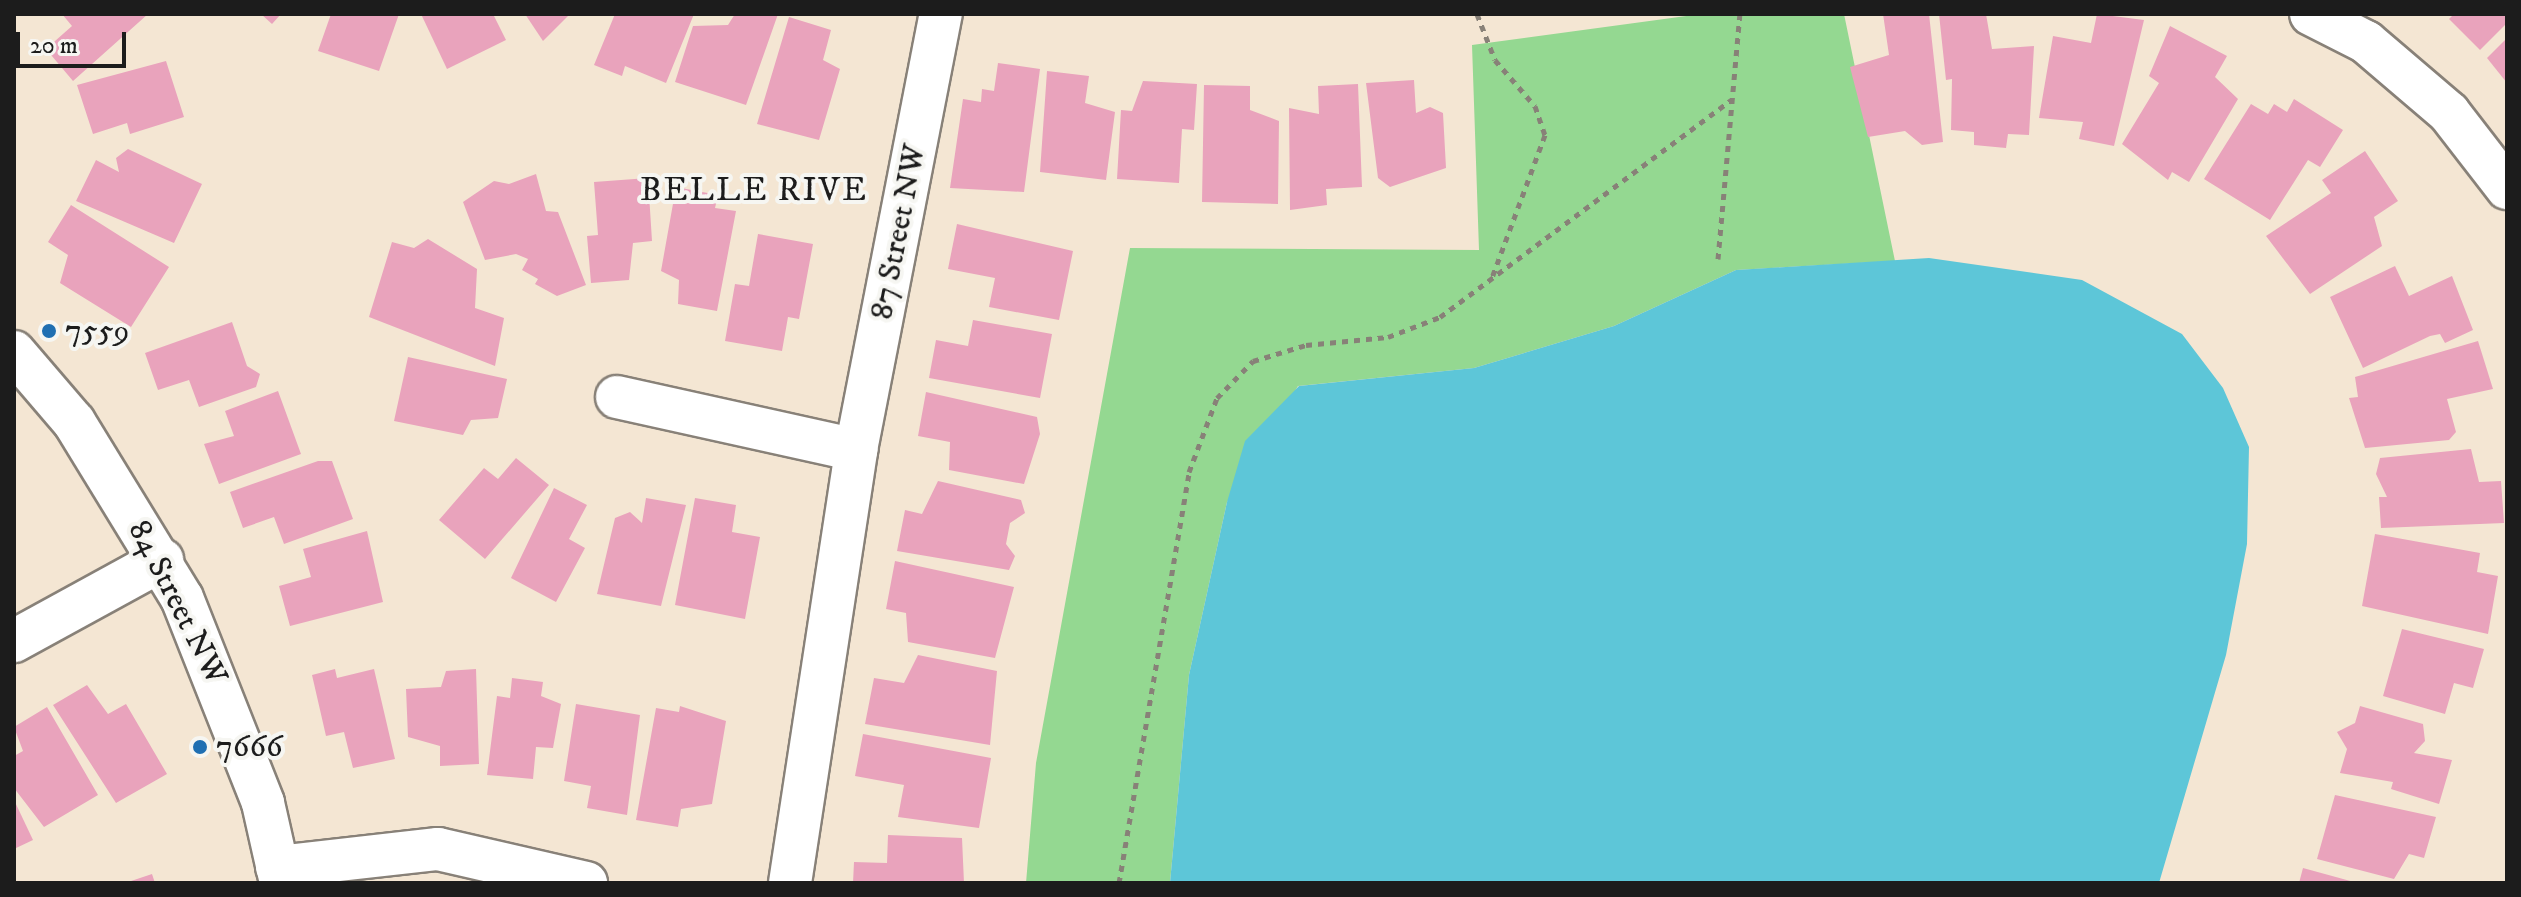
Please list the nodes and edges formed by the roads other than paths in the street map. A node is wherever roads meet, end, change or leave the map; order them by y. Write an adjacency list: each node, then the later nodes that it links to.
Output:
1 (941, 14): 6 (street, 87 Street NW)
2 (2311, 14): 3 (street)
3 (2507, 188)
4 (14, 352): 7 (street, 84 Street NW)
5 (617, 397): 6 (street)
6 (856, 450): 11 (street, 87 Street NW)
7 (162, 560): 8 (street); 9 (street, 84 Street NW)
8 (14, 641)
9 (279, 875): 10 (street)
10 (586, 883)
11 (790, 883)

